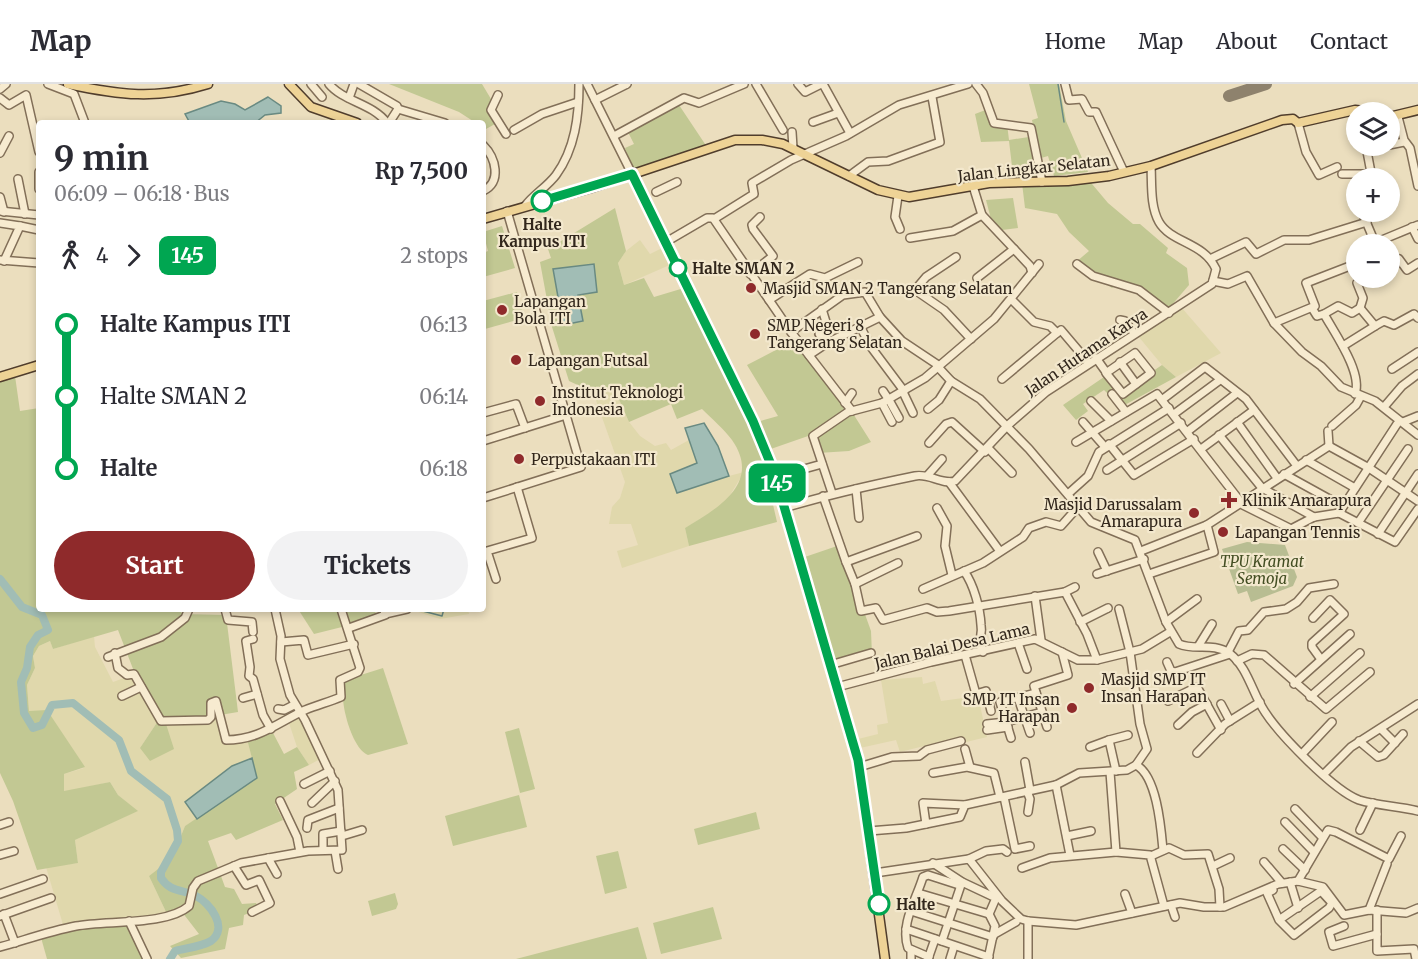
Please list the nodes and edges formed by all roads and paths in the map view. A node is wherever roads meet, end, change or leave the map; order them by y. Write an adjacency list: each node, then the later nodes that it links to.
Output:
1 (6, 84): 21 (street)
2 (48, 84): 34 (street)
3 (68, 84): 4 (main road)
4 (208, 84)
5 (289, 84): 35 (main road)
6 (312, 84): 23 (street)
7 (329, 84): 26 (street)
8 (354, 84): 26 (street)
9 (358, 84): 29 (street)
10 (579, 84): 28 (street)
11 (587, 84): 27 (street)
12 (627, 84): 27 (street)
13 (744, 84): 20 (street)
14 (756, 84): 42 (street)
15 (798, 84): 16 (street)
16 (822, 84): 31 (street)
17 (964, 84): 24 (street)
18 (976, 84): 65 (street)
19 (1065, 84): 58 (street)
20 (733, 87): 48 (street)
21 (0, 89)
22 (498, 95): 46 (street)
23 (322, 97)
24 (932, 97): 45 (street); 62 (street)
25 (0, 98): 49 (street)
26 (349, 98): 36 (street)
27 (596, 100): 48 (street)
28 (578, 102): 41 (street); 66 (street)
29 (398, 109): 37 (street); 38 (street)
30 (1418, 110): 33 (main road)
31 (838, 113): 39 (street); 45 (street)
32 (1346, 113): 40 (main road, Jalan Lingkar Selatan)
33 (1400, 115)
34 (84, 120)
35 (348, 120)
36 (384, 120)
37 (390, 120)
38 (435, 120)
39 (813, 122)
40 (1298, 123): 56 (main road, Jalan Lingkar Selatan); 57 (street)
41 (514, 130)
42 (783, 130)
43 (792, 132): 52 (street)
44 (1400, 132): 50 (street)
45 (850, 133): 55 (street)
46 (506, 134)
47 (9, 136): 54 (street)
48 (614, 136): 59 (street)
49 (36, 139)
50 (1404, 142): 51 (street); 68 (street)
51 (1400, 143)
52 (794, 148): 55 (main road, Jalan Lingkar Selatan); 59 (main road, Jalan Lingkar Selatan)
53 (486, 149): 69 (street)
54 (0, 151)
55 (807, 153): 62 (main road, Jalan Lingkar Selatan); 82 (street)
56 (1151, 166): 58 (main road, Jalan Lingkar Selatan); 96 (street)
57 (1337, 166)
58 (1124, 172): 65 (main road, Jalan Lingkar Selatan)
59 (632, 174): 73 (main road, Jalan Lingkar Selatan); 93 (main road)
60 (1342, 174): 61 (street)
61 (1346, 174)
62 (849, 176): 71 (main road, Jalan Lingkar Selatan)
63 (18, 179): 77 (street)
64 (676, 182): 70 (street)
65 (1042, 182): 67 (main road, Jalan Lingkar Selatan)
66 (546, 186): 73 (street); 74 (street)
67 (973, 186): 71 (main road, Jalan Lingkar Selatan); 79 (street)
68 (1418, 186)
69 (486, 188)
70 (656, 192)
71 (898, 196): 87 (street)
72 (0, 197): 75 (street)
73 (554, 197): 74 (main road, Jalan Lingkar Selatan)
74 (525, 206): 76 (main road, Jalan Lingkar Selatan)
75 (2, 211): 77 (street)
76 (507, 211): 81 (main road, Jalan Lingkar Selatan); 162 (street)
77 (25, 214): 78 (street)
78 (36, 215)
79 (982, 215): 91 (street); 94 (street)
80 (760, 217): 106 (street)
81 (486, 218)
82 (714, 219): 93 (street); 106 (street)
83 (1367, 222): 89 (street); 96 (street)
84 (0, 223): 85 (street)
85 (20, 226): 88 (street); 98 (street)
86 (1415, 226): 90 (street); 92 (street)
87 (900, 229)
88 (36, 230)
89 (1371, 234)
90 (1398, 234)
91 (910, 238)
92 (1418, 239)
93 (666, 242): 197 (main road)
94 (1014, 249): 105 (street); 107 (street)
95 (956, 257): 126 (street)
96 (1210, 259): 108 (street)
97 (1400, 260): 101 (street)
98 (2, 261): 100 (street)
99 (858, 262): 110 (street)
100 (36, 263)
101 (1418, 263)
102 (1039, 264): 105 (street)
103 (1077, 264): 115 (street)
104 (1346, 268): 112 (street)
105 (1032, 273): 111 (street)
106 (750, 274): 110 (street)
107 (977, 278)
108 (1213, 282): 115 (street, Jalan Hutama Karya); 120 (street)
109 (1359, 288): 113 (street)
110 (769, 300): 123 (street)
111 (1012, 300): 124 (street); 126 (street)
112 (1312, 308): 116 (street); 120 (street)
113 (1360, 308): 116 (street); 121 (street)
114 (822, 309): 117 (street); 123 (street); 127 (street)
115 (1169, 313): 125 (street, Jalan Hutama Karya)
116 (1324, 314): 128 (street)
117 (880, 316): 122 (street); 135 (street)
118 (1418, 318): 121 (street)
119 (1120, 320): 125 (street)
120 (1274, 323): 149 (street)
121 (1375, 326): 128 (street)
122 (861, 328): 127 (street); 145 (street)
123 (791, 332): 130 (street)
124 (1058, 333): 133 (street); 140 (street)
125 (1134, 333): 131 (street, Jalan Hutama Karya)
126 (971, 339): 135 (street)
127 (827, 343): 130 (street)
128 (1343, 346): 149 (street)
129 (1418, 352): 136 (street)
130 (809, 356): 153 (street)
131 (1096, 358): 133 (street, Jalan Hutama Karya); 137 (street)
132 (1120, 362): 137 (street); 143 (street); 143 (street)
133 (1089, 363): 171 (street, Jalan Hutama Karya)
134 (36, 365): 139 (main road)
135 (938, 365): 141 (street); 145 (street)
136 (1392, 369)
137 (1106, 372): 143 (street)
138 (1418, 374): 154 (street)
139 (0, 377)
140 (1002, 380)
141 (951, 381): 155 (street); 171 (street)
142 (1220, 381): 147 (street); 150 (street); 158 (street)
143 (1136, 384)
144 (883, 391): 151 (street)
145 (903, 392): 151 (street); 161 (street)
146 (852, 393): 153 (street)
147 (1237, 393): 156 (street); 173 (street)
148 (1112, 394): 160 (street)
149 (1358, 395): 154 (street); 182 (street)
150 (1162, 399): 158 (street); 160 (street)
151 (886, 401): 157 (street); 164 (street); 166 (street)
152 (1091, 401): 165 (street)
153 (845, 403): 157 (street)
154 (1384, 408): 170 (street)
155 (928, 409)
156 (1254, 410): 168 (street); 190 (street)
157 (852, 411): 189 (street)
158 (1172, 411): 169 (street); 181 (street)
159 (486, 412): 172 (street)
160 (1126, 412): 165 (street)
161 (913, 413)
162 (566, 415): 172 (street); 200 (street)
163 (1418, 416): 170 (street)
164 (899, 418)
165 (1111, 421): 174 (street)
166 (892, 422)
167 (1083, 422): 174 (street)
168 (1237, 422): 175 (street); 196 (street)
169 (1181, 423): 173 (street); 187 (street)
170 (1400, 423): 176 (street); 191 (street)
171 (1007, 426): 185 (street, Jalan Hutama Karya); 206 (street)
172 (525, 428): 177 (street)
173 (1188, 431): 178 (street)
174 (1092, 432): 179 (street); 181 (street)
175 (1219, 435): 183 (street); 201 (street)
176 (1418, 435)
177 (486, 440)
178 (1194, 440): 183 (street); 187 (street)
179 (1076, 442)
180 (929, 443): 185 (street)
181 (1107, 446): 187 (street); 206 (street)
182 (1329, 446): 188 (street); 191 (street)
183 (1201, 448): 210 (street)
184 (1408, 449): 198 (street)
185 (986, 450): 193 (street); 199 (street, Jalan Hutama Karya)
186 (942, 459): 195 (street)
187 (1122, 460): 192 (street)
188 (1306, 460): 190 (street); 202 (street)
189 (822, 464): 197 (street); 205 (street)
190 (1297, 466): 196 (street)
191 (1369, 468): 198 (street); 202 (street)
192 (1107, 470)
193 (1012, 473)
194 (1418, 474): 204 (street)
195 (927, 476): 199 (street); 203 (street)
196 (1281, 476): 201 (street); 215 (street)
197 (775, 477): 212 (main road)
198 (1387, 480): 204 (street); 218 (street)
199 (949, 482): 222 (street)
200 (517, 488): 208 (street); 233 (street)
201 (1262, 488): 210 (street); 216 (street)
202 (1355, 488): 215 (street)
203 (856, 489): 205 (street); 217 (street)
204 (1405, 492): 209 (street); 220 (street)
205 (832, 493): 207 (street)
206 (1068, 494): 211 (street)
207 (823, 496): 212 (street); 226 (street)
208 (486, 497)
209 (1418, 501)
210 (1240, 502): 216 (street); 219 (street)
211 (1078, 507): 222 (street); 223 (street)
212 (784, 508): 272 (main road)
213 (937, 508): 232 (street)
214 (1418, 509): 220 (street)
215 (1340, 510): 216 (street); 218 (street)
216 (1314, 517)
217 (859, 518)
218 (1358, 524): 220 (street)
219 (1207, 525): 223 (street); 231 (street)
220 (1378, 534)
221 (917, 536): 226 (street)
222 (999, 550): 228 (street)
223 (1141, 551): 225 (street)
224 (1098, 552): 229 (street)
225 (1144, 559): 229 (street); 231 (street)
226 (846, 562): 234 (street)
227 (898, 563): 234 (street)
228 (964, 571): 232 (street); 241 (street)
229 (1107, 571): 230 (street)
230 (1097, 574)
231 (1149, 574): 251 (street)
232 (952, 575): 237 (street)
233 (496, 579)
234 (855, 584): 241 (street)
235 (1334, 584): 265 (street)
236 (1075, 587): 238 (street)
237 (922, 589)
238 (1065, 592): 239 (street); 250 (street)
239 (1035, 596): 241 (street); 256 (street)
240 (1197, 599): 251 (street)
241 (976, 606): 262 (street)
242 (1108, 608): 250 (street)
243 (1119, 609): 264 (street)
244 (188, 612): 276 (street)
245 (226, 612): 279 (street)
246 (276, 612): 257 (street)
247 (342, 612): 253 (street)
248 (382, 612): 253 (street)
249 (1313, 618): 268 (street)
250 (1080, 622): 269 (street)
251 (1166, 622): 254 (street)
252 (1212, 624): 260 (street)
253 (349, 628): 259 (street)
254 (1170, 632): 260 (street); 264 (street, Jalan Balai Desa Lama)
255 (1350, 634): 268 (street)
256 (1041, 640): 258 (street, Jalan Balai Desa Lama); 263 (street, Jalan Balai Desa Lama)
257 (281, 642): 259 (street); 289 (street)
258 (1018, 643): 262 (street, Jalan Balai Desa Lama); 273 (street)
259 (354, 644): 293 (street)
260 (1199, 645): 265 (street)
261 (871, 652): 272 (street)
262 (983, 652): 267 (street, Jalan Balai Desa Lama)
263 (1062, 652): 269 (street, Jalan Balai Desa Lama); 278 (street)
264 (1130, 652): 269 (street, Jalan Balai Desa Lama); 317 (street)
265 (1229, 653): 270 (street); 271 (street)
266 (1360, 653): 281 (street)
267 (965, 655): 277 (street, Jalan Balai Desa Lama); 291 (street)
268 (1320, 658): 275 (street)
269 (1097, 660)
270 (1237, 661): 275 (street); 285 (street)
271 (1167, 662)
272 (830, 665): 277 (main road)
273 (1027, 669)
274 (1370, 672): 281 (street)
275 (1294, 684): 281 (street)
276 (141, 687): 280 (street); 301 (street)
277 (837, 687): 318 (main road)
278 (1036, 693): 283 (street); 292 (street)
279 (257, 694): 282 (street); 301 (street)
280 (122, 696)
281 (1310, 697)
282 (243, 698)
283 (1018, 698): 294 (street); 297 (street)
284 (1168, 701): 286 (street)
285 (1260, 702): 295 (street); 315 (street)
286 (1207, 704): 298 (street); 303 (street)
287 (1221, 704): 295 (street)
288 (1418, 704): 302 (street)
289 (294, 705): 290 (street); 293 (street)
290 (278, 709)
291 (991, 711)
292 (1042, 712): 294 (street); 300 (street)
293 (300, 713): 301 (street); 320 (street)
294 (1024, 717): 297 (street); 304 (street)
295 (1230, 721): 303 (street)
296 (1332, 722): 315 (street)
297 (1007, 725): 299 (street); 307 (street)
298 (1178, 725)
299 (987, 727)
300 (1047, 727)
301 (271, 729)
302 (1381, 729): 310 (street); 311 (street)
303 (1221, 730): 314 (street)
304 (1030, 733)
305 (1403, 734): 311 (street)
306 (1128, 735): 308 (street)
307 (1011, 738)
308 (1109, 740): 312 (street); 322 (street)
309 (961, 741): 318 (street)
310 (1359, 741): 311 (street); 323 (street)
311 (1395, 744)
312 (1090, 747)
313 (966, 749): 319 (street)
314 (1197, 753)
315 (1302, 754): 323 (street)
316 (1025, 762): 327 (street)
317 (1136, 765): 322 (street); 353 (street)
318 (859, 767): 344 (main road)
319 (970, 767): 321 (street); 328 (street)
320 (330, 771): 324 (street); 325 (street)
321 (933, 772)
322 (1113, 772): 326 (street); 358 (street)
323 (1324, 774): 331 (street)
324 (335, 781): 330 (street); 333 (street)
325 (304, 784)
326 (1056, 784): 327 (street); 347 (street)
327 (1028, 790): 328 (street); 336 (street)
328 (1002, 797): 332 (street); 350 (street)
329 (280, 801): 356 (street)
330 (312, 803)
331 (1373, 803): 335 (street); 343 (street)
332 (965, 805): 339 (street); 339 (street)
333 (339, 808): 341 (street); 346 (street)
334 (1295, 809): 349 (street)
335 (1418, 811)
336 (1028, 812)
337 (9, 822): 340 (street)
338 (1285, 822): 359 (street)
339 (926, 824): 344 (street)
340 (0, 825)
341 (307, 828)
342 (362, 830): 346 (street)
343 (1360, 830)
344 (869, 831): 374 (main road)
345 (1091, 831): 347 (street)
346 (341, 834): 352 (street); 355 (street)
347 (1066, 836): 361 (street)
348 (1401, 836): 349 (street)
349 (1322, 837): 359 (street)
350 (1030, 846)
351 (1283, 849): 372 (street)
352 (322, 850): 355 (street); 356 (street)
353 (1163, 850): 362 (street); 370 (street)
354 (14, 851): 360 (street)
355 (335, 851): 373 (street)
356 (300, 852): 363 (street)
357 (1007, 852): 365 (street)
358 (1116, 852): 361 (street); 362 (street)
359 (1314, 852): 372 (street)
360 (0, 855)
361 (1070, 855): 371 (street)
362 (1151, 856): 384 (street)
363 (268, 858): 369 (street); 375 (street)
364 (1230, 858): 370 (street)
365 (969, 859): 367 (street); 397 (street)
366 (1264, 862): 377 (street)
367 (933, 863): 374 (street); 378 (street)
368 (1387, 864): 388 (street)
369 (234, 866): 390 (street); 396 (street)
370 (1213, 866): 385 (street)
371 (1022, 868)
372 (1305, 870): 377 (street)
373 (338, 872)
374 (874, 873): 413 (main road)
375 (277, 874)
376 (43, 879): 380 (street)
377 (1290, 883): 385 (street); 386 (street); 388 (street); 395 (street)
378 (960, 884): 379 (street); 383 (street); 392 (street)
379 (918, 893): 383 (street); 389 (street)
380 (0, 894)
381 (1125, 894): 391 (street)
382 (51, 898): 393 (street)
383 (954, 904): 392 (street); 399 (street)
384 (1167, 905): 385 (street); 391 (street); 394 (street)
385 (1220, 907)
386 (1298, 908): 395 (street); 395 (street)
387 (1418, 908): 388 (street)
388 (1373, 910): 402 (street)
389 (911, 911): 399 (street); 401 (street)
390 (252, 912)
391 (1132, 913): 397 (street)
392 (989, 914): 403 (street)
393 (2, 915): 405 (street)
394 (1175, 917)
395 (1279, 920)
396 (129, 921): 405 (street); 412 (street)
397 (1028, 921): 416 (street)
398 (1016, 922): 403 (street)
399 (947, 923): 403 (street); 404 (street)
400 (1344, 926): 402 (street)
401 (906, 929): 404 (street); 408 (street)
402 (1377, 934): 417 (street)
403 (993, 936): 411 (street)
404 (938, 940): 407 (street); 410 (street)
405 (15, 943): 406 (street)
406 (1, 944)
407 (954, 946): 409 (street); 415 (street)
408 (911, 950): 410 (street); 414 (street)
409 (972, 955): 411 (street)
410 (929, 958)
411 (988, 958)
412 (147, 959)
413 (885, 959)
414 (911, 959)
415 (950, 959)
416 (1028, 959)
417 (1416, 959)

